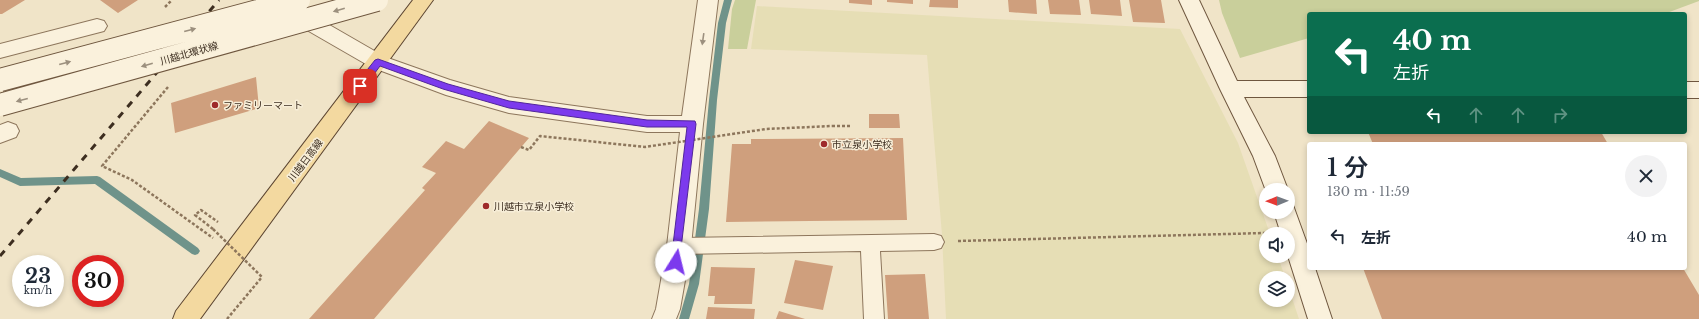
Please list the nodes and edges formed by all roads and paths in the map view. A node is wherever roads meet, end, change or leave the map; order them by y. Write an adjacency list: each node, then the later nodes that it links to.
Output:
1 (272, 0): 9 (street)
2 (299, 0): 10 (street, one-way to 2, bridge)
3 (377, 0): 16 (street, 川越北環状線, one-way to 16, bridge)
4 (423, 0): 9 (main road, 川越日高線)
5 (708, 0): 17 (street, one-way to 17)
6 (1189, 0): 12 (street)
7 (97, 26): 8 (street)
8 (0, 51)
9 (378, 62): 17 (street); 27 (main road, 川越日高線)
10 (0, 80)
11 (171, 83): 23 (path)
12 (1230, 89): 13 (street); 20 (street)
13 (1307, 89)
14 (1687, 90): 15 (street)
15 (1699, 90)
16 (0, 105)
17 (692, 124): 26 (street)
18 (852, 126): 19 (path, bridge)
19 (521, 147)
20 (1274, 183)
21 (218, 222): 28 (path, bridge)
22 (1288, 222): 24 (path); 31 (street)
23 (217, 241)
24 (934, 242): 25 (lane)
25 (870, 243): 26 (lane); 30 (lane)
26 (679, 246): 29 (street)
27 (185, 319)
28 (227, 319)
29 (664, 319)
30 (874, 319)
31 (1320, 319)

